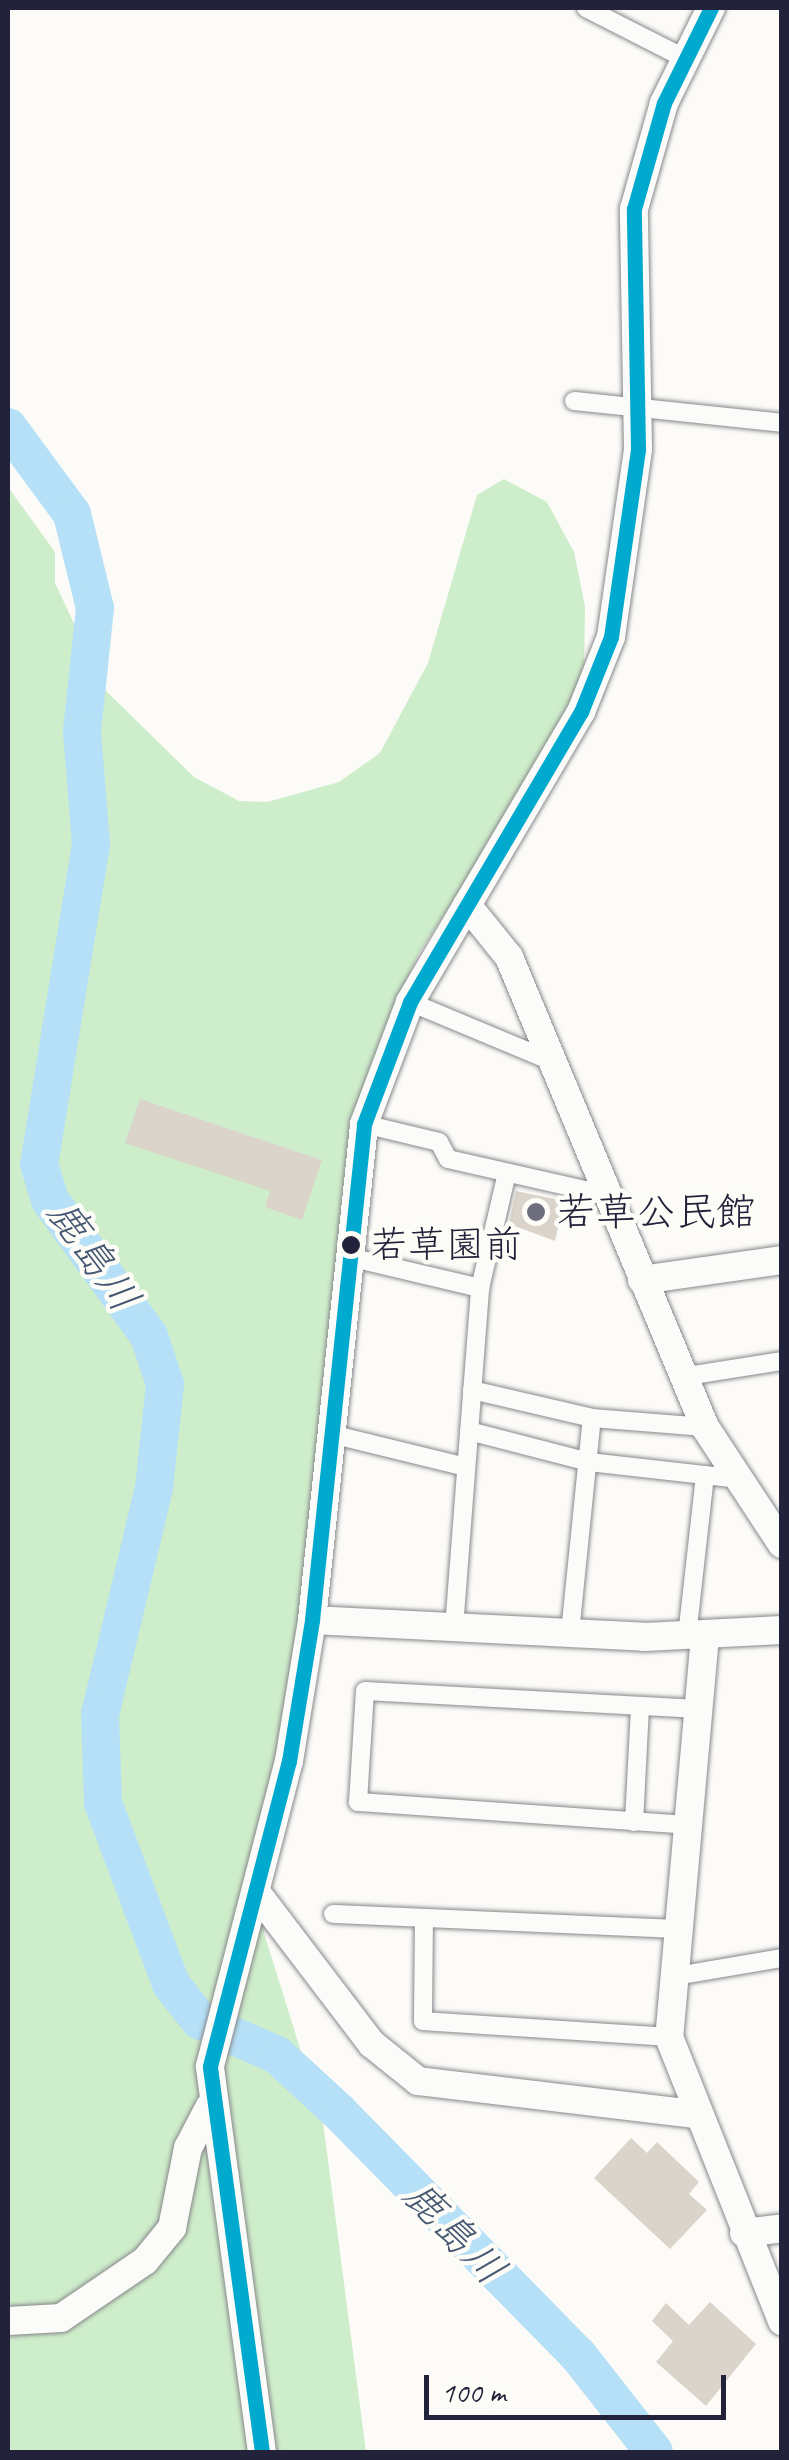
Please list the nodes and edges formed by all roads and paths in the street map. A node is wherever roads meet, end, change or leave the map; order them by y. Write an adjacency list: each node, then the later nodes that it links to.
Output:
1 (586, 8): 3 (street)
2 (711, 8): 3 (street)
3 (682, 57): 5 (street)
4 (574, 402): 5 (street)
5 (636, 404): 6 (street); 7 (street)
6 (782, 423)
7 (467, 904): 8 (street); 9 (street)
8 (410, 1002): 9 (street); 10 (street)
9 (550, 1061): 12 (street)
10 (364, 1124): 11 (street); 13 (street)
11 (507, 1173): 12 (street); 16 (street)
12 (606, 1195): 15 (street)
13 (349, 1257): 16 (street); 23 (street)
14 (782, 1260): 15 (street)
15 (642, 1280): 18 (street)
16 (480, 1288): 19 (street)
17 (782, 1361): 18 (street)
18 (681, 1377): 21 (street)
19 (472, 1390): 20 (street); 22 (street)
20 (592, 1418): 21 (street); 24 (street)
21 (705, 1428): 26 (street)
22 (469, 1431): 24 (street); 25 (street)
23 (331, 1434): 25 (street); 28 (street)
24 (589, 1462): 26 (street); 31 (street)
25 (466, 1467): 29 (street)
26 (718, 1477): 27 (street); 32 (street)
27 (782, 1544)
28 (312, 1620): 29 (street); 37 (street)
29 (454, 1628): 31 (street)
30 (782, 1630): 32 (street)
31 (570, 1633): 32 (street)
32 (696, 1636): 34 (street)
33 (640, 1706): 34 (street); 35 (street); 35 (street)
34 (699, 1709): 36 (street)
35 (634, 1822): 36 (street)
36 (689, 1825): 40 (street)
37 (256, 1892): 44 (street); 45 (street)
38 (334, 1914): 39 (street)
39 (424, 1918): 40 (street); 43 (street)
40 (680, 1929): 42 (street)
41 (782, 1958): 42 (street)
42 (676, 1976): 43 (street)
43 (669, 2037): 45 (street)
44 (210, 2106): 48 (street); 50 (street)
45 (694, 2114): 47 (street)
46 (782, 2228): 47 (street)
47 (744, 2233): 49 (street)
48 (8, 2321)
49 (782, 2321)
50 (262, 2452)

